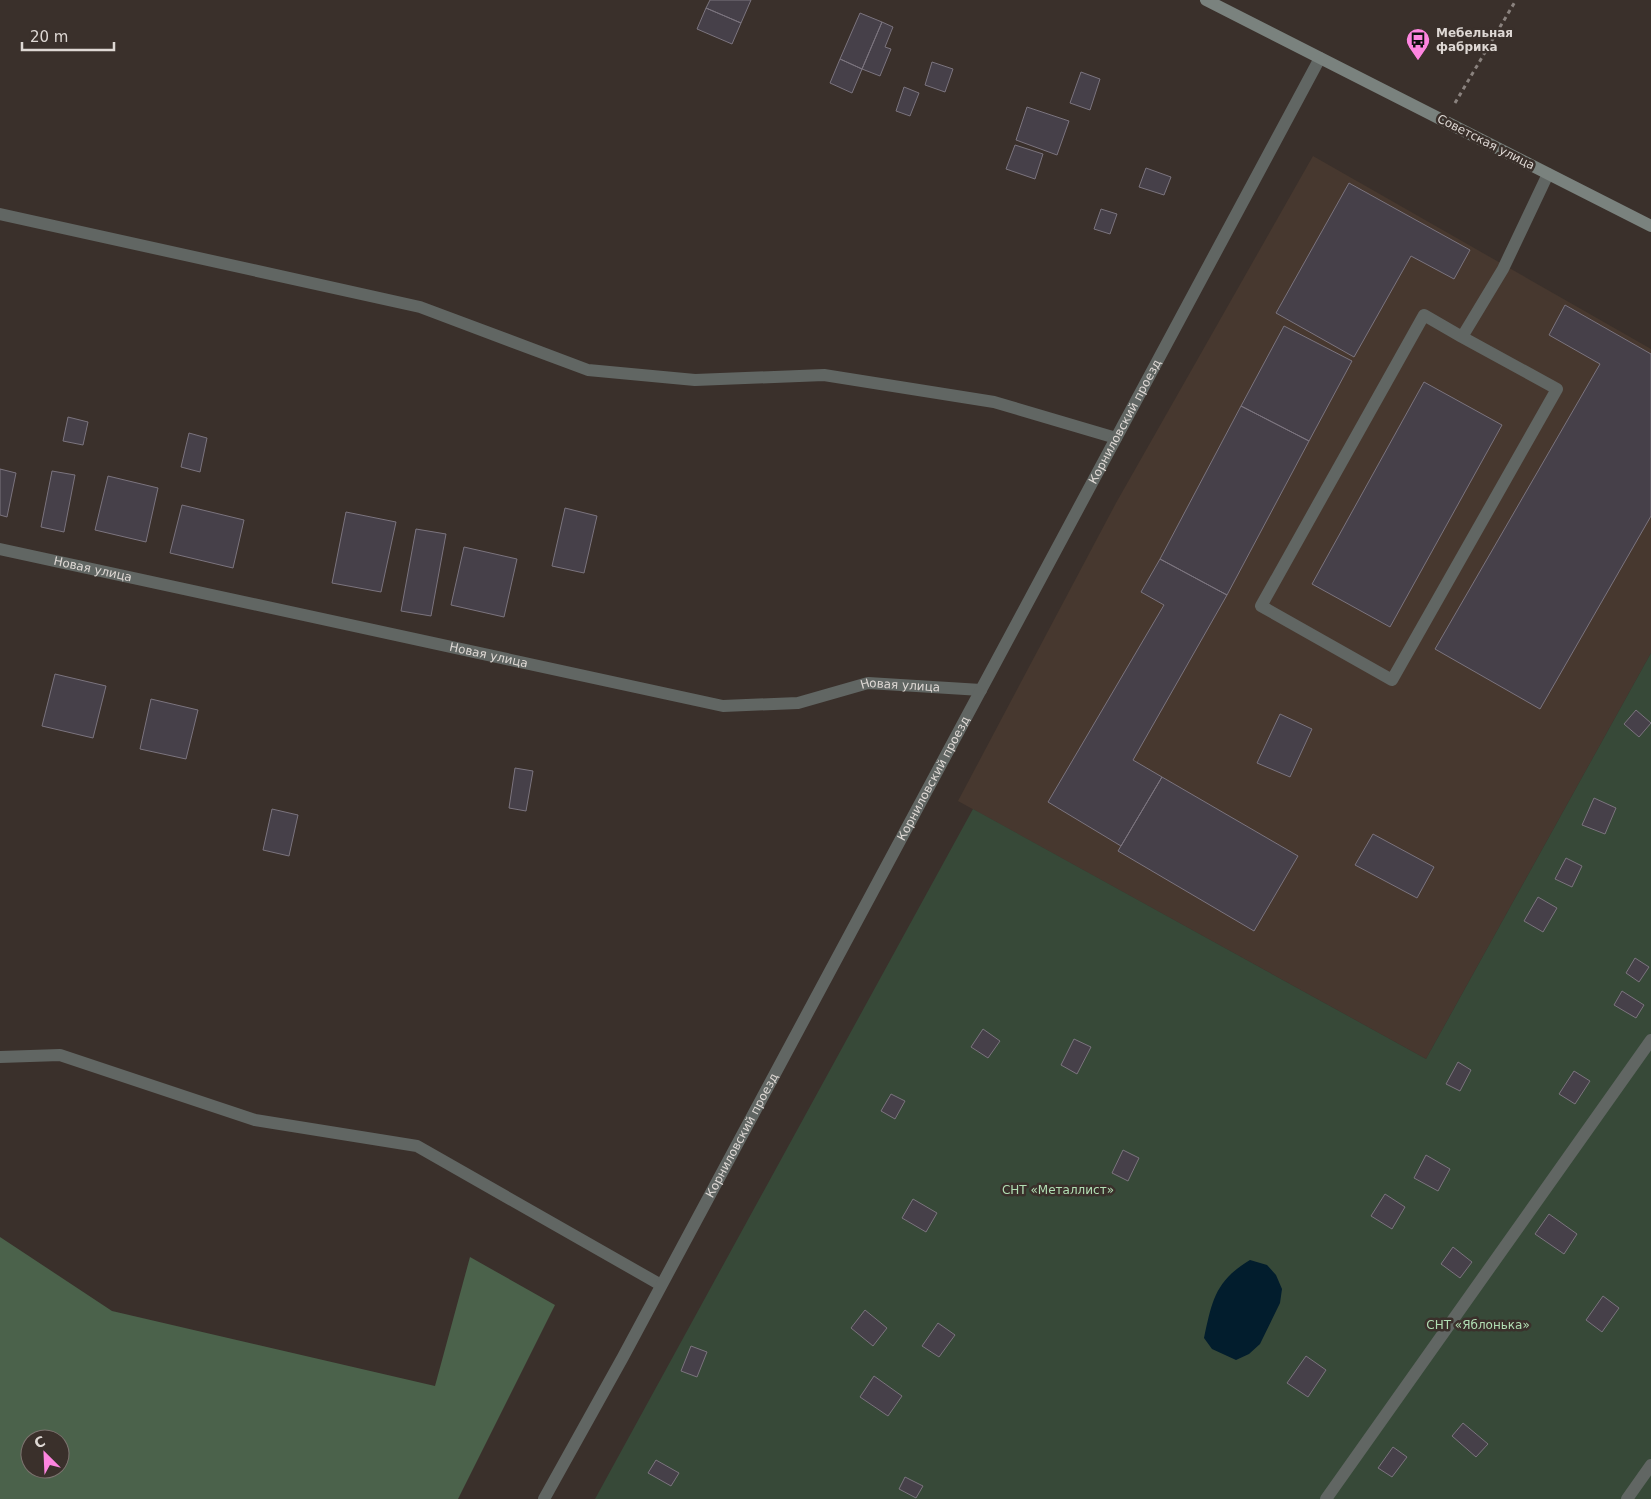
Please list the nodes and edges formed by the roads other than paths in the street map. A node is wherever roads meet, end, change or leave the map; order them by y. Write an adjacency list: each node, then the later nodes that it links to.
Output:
1 (1206, 0): 2 (main road, Советская улица)
2 (1320, 58): 3 (main road, Советская улица); 7 (street, Корниловский проезд)
3 (1548, 174): 5 (main road, Советская улица); 6 (street)
4 (0, 214): 7 (street)
5 (1651, 226)
6 (1462, 337): 6 (street)
7 (1116, 438): 9 (street, Корниловский проезд)
8 (0, 548): 9 (street, Новая улица)
9 (981, 690): 12 (street, Корниловский проезд)
10 (1651, 1040): 15 (street)
11 (0, 1057): 12 (street)
12 (661, 1286): 14 (street, Корниловский проезд)
13 (1651, 1465): 16 (street)
14 (544, 1499)
15 (1326, 1499)
16 (1627, 1499)

